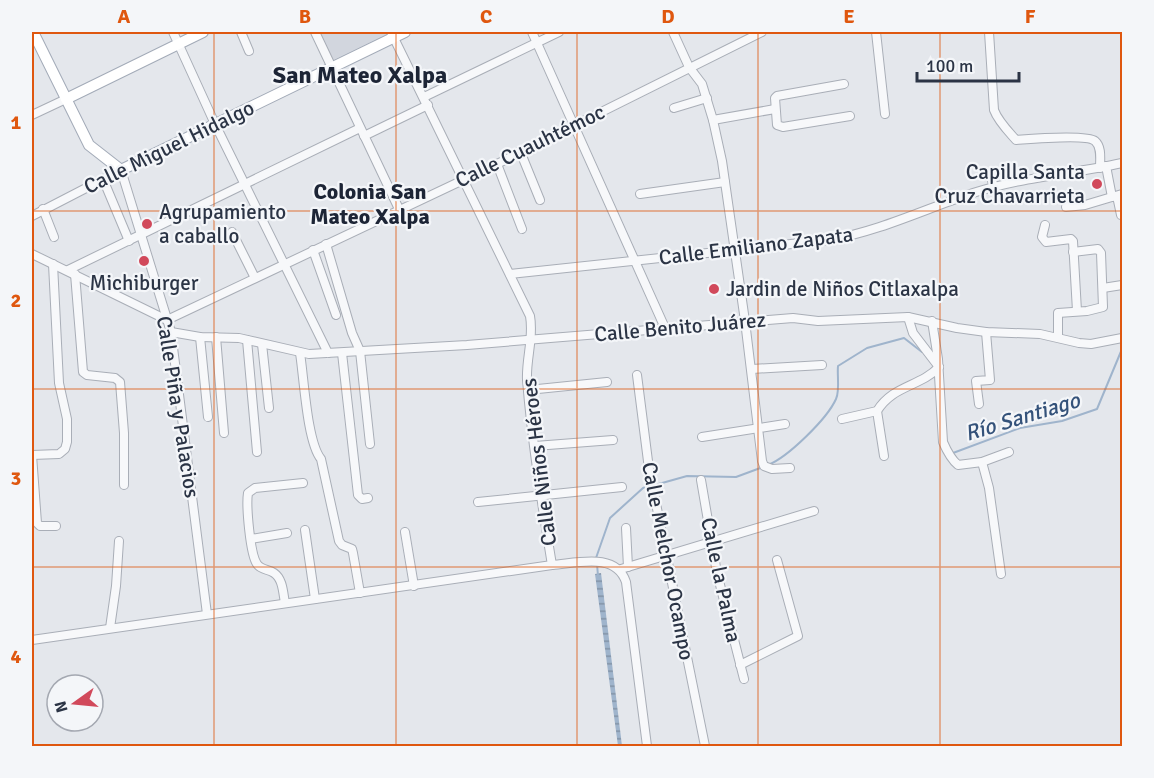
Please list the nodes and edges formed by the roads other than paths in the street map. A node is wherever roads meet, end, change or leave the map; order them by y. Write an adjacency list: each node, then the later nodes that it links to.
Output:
1 (33, 32): 22 (main road)
2 (173, 32): 15 (street)
3 (203, 32): 15 (main road)
4 (241, 32): 16 (street)
5 (315, 32): 17 (street)
6 (405, 32): 13 (main road, Calle Miguel Hidalgo)
7 (532, 32): 14 (street)
8 (559, 32): 14 (street)
9 (673, 32): 18 (street)
10 (762, 32): 18 (street, Calle Cuauhtémoc)
11 (876, 32): 26 (street)
12 (989, 32): 36 (street)
13 (393, 34): 17 (main road, Calle Miguel Hidalgo); 20 (street, Calle Niños Héroes)
14 (537, 42): 20 (street); 31 (street)
15 (178, 43): 22 (main road); 30 (street)
16 (249, 51)
17 (331, 67): 30 (main road, Calle Miguel Hidalgo); 32 (street)
18 (689, 67): 21 (street); 31 (street, Calle Cuauhtémoc)
19 (844, 84): 25 (street)
20 (424, 97): 23 (street, Calle Niños Héroes)
21 (707, 98): 24 (street); 29 (street)
22 (66, 99): 27 (street); 37 (main road)
23 (428, 105): 32 (street); 39 (street, Calle Niños Héroes)
24 (674, 108)
25 (775, 109): 28 (street); 29 (street)
26 (885, 114)
27 (32, 115)
28 (850, 116)
29 (713, 120): 41 (street)
30 (215, 124): 37 (main road, Calle Miguel Hidalgo); 42 (street)
31 (572, 125): 33 (street, Calle Cuauhtémoc); 63 (street)
32 (362, 132): 42 (street); 49 (street)
33 (520, 151): 35 (street, Calle Cuauhtémoc); 46 (street)
34 (1122, 163): 36 (street, Calle Emiliano Zapata)
35 (497, 164): 39 (street, Calle Cuauhtémoc); 53 (street)
36 (1103, 167): 43 (street, Calle Emiliano Zapata); 45 (street)
37 (121, 170): 40 (street, Calle Miguel Hidalgo); 56 (street, Calle Piña y Palacios)
38 (990, 174): 43 (street)
39 (463, 178): 49 (street, Calle Cuauhtémoc); 67 (street, Calle Niños Héroes)
40 (103, 179): 48 (street, Calle Miguel Hidalgo); 57 (street)
41 (725, 182): 44 (street); 60 (street)
42 (245, 185): 56 (street); 65 (street)
43 (994, 187): 60 (street, Calle Emiliano Zapata)
44 (639, 194)
45 (1117, 196): 47 (street); 50 (street)
46 (540, 200)
47 (1066, 207)
48 (43, 209): 51 (street, Calle Miguel Hidalgo); 55 (street)
49 (399, 209): 58 (street, Calle Cuauhtémoc)
50 (1120, 215)
51 (32, 216)
52 (1045, 225): 61 (street)
53 (522, 229)
54 (232, 232): 68 (street)
55 (54, 237)
56 (141, 237): 57 (street); 74 (street, Calle Piña y Palacios)
57 (129, 241): 66 (street)
58 (326, 244): 59 (street, Calle Cuauhtémoc); 87 (street)
59 (314, 250): 65 (street, Calle Cuauhtémoc); 72 (street)
60 (735, 250): 63 (street, Calle Emiliano Zapata); 75 (street)
61 (1073, 252): 70 (street); 71 (street)
62 (32, 254): 64 (street)
63 (634, 260): 67 (street, Calle Emiliano Zapata); 77 (street)
64 (53, 264): 66 (street); 111 (street)
65 (285, 264): 68 (street, Calle Cuauhtémoc); 90 (street)
66 (71, 272): 74 (street); 117 (street)
67 (510, 274): 84 (street, Calle Niños Héroes)
68 (255, 278): 74 (street, Calle Cuauhtémoc)
69 (1122, 285): 70 (street)
70 (1103, 288): 71 (street)
71 (1077, 311): 82 (street)
72 (336, 315)
73 (908, 316): 75 (street, Calle Benito Juárez); 76 (street, Calle Benito Juárez); 93 (street)
74 (167, 320): 78 (street, Calle Piña y Palacios)
75 (746, 321): 77 (street, Calle Benito Juárez); 92 (street)
76 (932, 321): 79 (street, Calle Benito Juárez); 93 (street)
77 (665, 328): 84 (street, Calle Benito Juárez)
78 (171, 332): 80 (street, Calle Benito Juárez); 140 (street, Calle Piña y Palacios)
79 (986, 332): 82 (street, Calle Benito Juárez); 97 (street)
80 (200, 337): 81 (street, Calle Benito Juárez); 100 (street)
81 (216, 337): 85 (street, Calle Benito Juárez); 104 (street)
82 (1058, 337): 83 (street, Calle Benito Juárez)
83 (1120, 338)
84 (532, 339): 87 (street, Calle Benito Juárez); 96 (street, Calle Niños Héroes)
85 (247, 340): 86 (street, Calle Benito Juárez); 109 (street)
86 (262, 344): 89 (street, Calle Benito Juárez); 98 (street)
87 (360, 351): 88 (street, Calle Benito Juárez); 107 (street)
88 (342, 352): 90 (street, Calle Benito Juárez); 120 (street)
89 (300, 353): 90 (street, Calle Benito Juárez); 137 (street)
90 (328, 353)
91 (822, 365): 92 (street)
92 (752, 369): 103 (street)
93 (936, 370): 99 (street); 113 (street)
94 (637, 375): 131 (street, Calle Melchor Ocampo)
95 (607, 382): 96 (street)
96 (528, 390): 108 (street, Calle Niños Héroes)
97 (979, 404)
98 (269, 408)
99 (878, 411): 101 (street); 112 (street)
100 (208, 417)
101 (842, 419)
102 (785, 424): 103 (street)
103 (759, 427): 105 (street); 114 (street)
104 (225, 433)
105 (702, 437)
106 (613, 440): 108 (street)
107 (370, 444)
108 (535, 446): 119 (street, Calle Niños Héroes)
109 (257, 452)
110 (1010, 452): 113 (street)
111 (32, 455): 123 (street)
112 (884, 456)
113 (982, 462): 135 (street)
114 (790, 468)
115 (701, 480): 130 (street, Calle la Palma)
116 (303, 483): 128 (street)
117 (124, 485)
118 (622, 487): 119 (street)
119 (541, 496): 121 (street); 133 (street, Calle Niños Héroes)
120 (368, 498)
121 (478, 502)
122 (814, 511): 130 (street)
123 (56, 526)
124 (626, 528): 134 (street)
125 (305, 530): 138 (street)
126 (405, 532): 136 (street)
127 (287, 533): 128 (street)
128 (251, 538): 139 (street)
129 (119, 541): 141 (street)
130 (713, 542): 131 (street); 143 (street, Calle la Palma)
131 (668, 556): 134 (street); 146 (street, Calle Melchor Ocampo)
132 (777, 560): 143 (street)
133 (552, 565): 134 (street); 136 (street)
134 (624, 568): 145 (street)
135 (1001, 574)
136 (414, 586): 137 (street)
137 (360, 593): 138 (street)
138 (315, 599): 139 (street)
139 (285, 603): 140 (street)
140 (207, 614): 141 (street)
141 (110, 628): 142 (street)
142 (32, 640)
143 (740, 665): 144 (street, Calle la Palma)
144 (744, 679)
145 (647, 747)
146 (705, 747)

